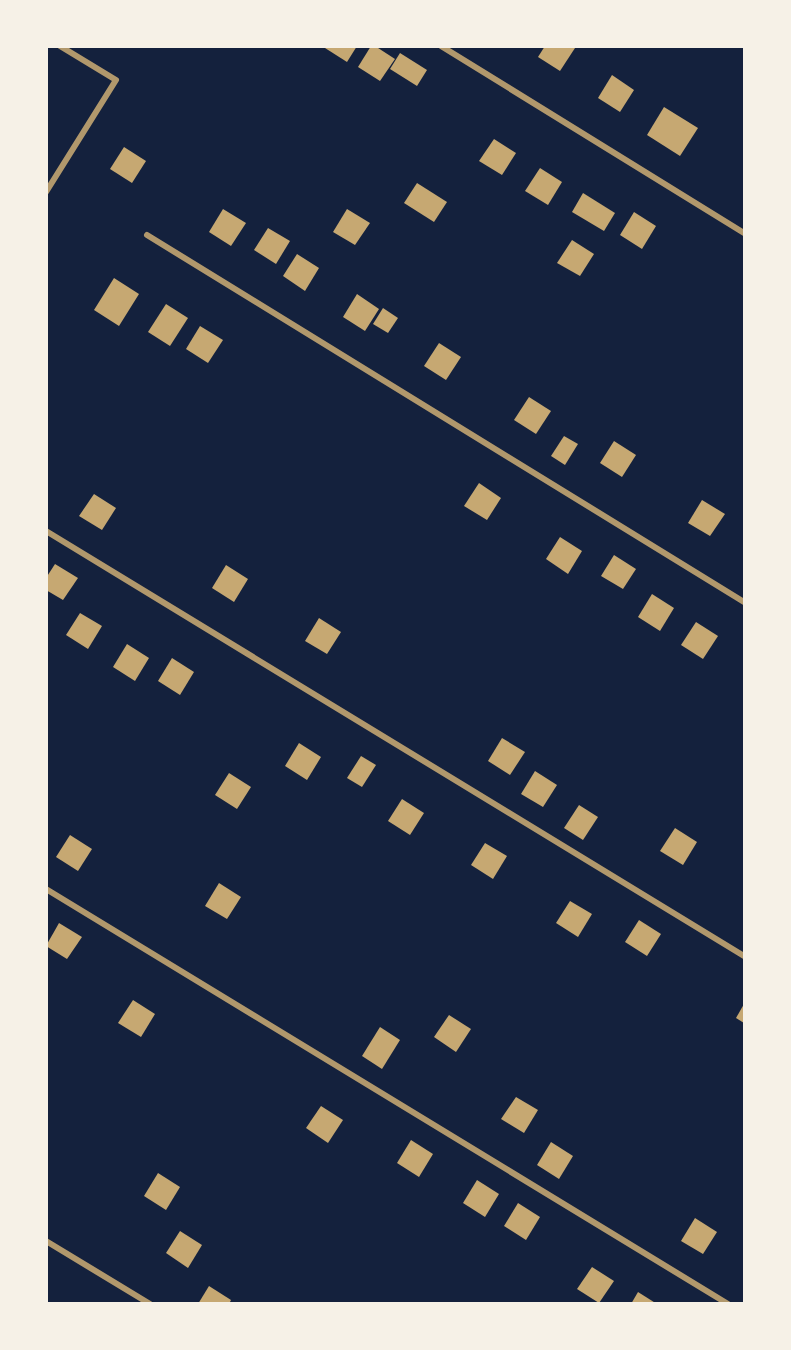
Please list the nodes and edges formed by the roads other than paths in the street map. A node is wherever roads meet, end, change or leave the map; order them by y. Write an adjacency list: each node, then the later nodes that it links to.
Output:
1 (60, 46): 3 (street)
2 (441, 46): 4 (street)
3 (46, 192)
4 (744, 234)
5 (147, 235): 7 (street)
6 (46, 531): 9 (street)
7 (744, 602)
8 (46, 889): 12 (street)
9 (744, 956)
10 (46, 1241): 11 (street)
11 (150, 1304)
12 (728, 1304)

